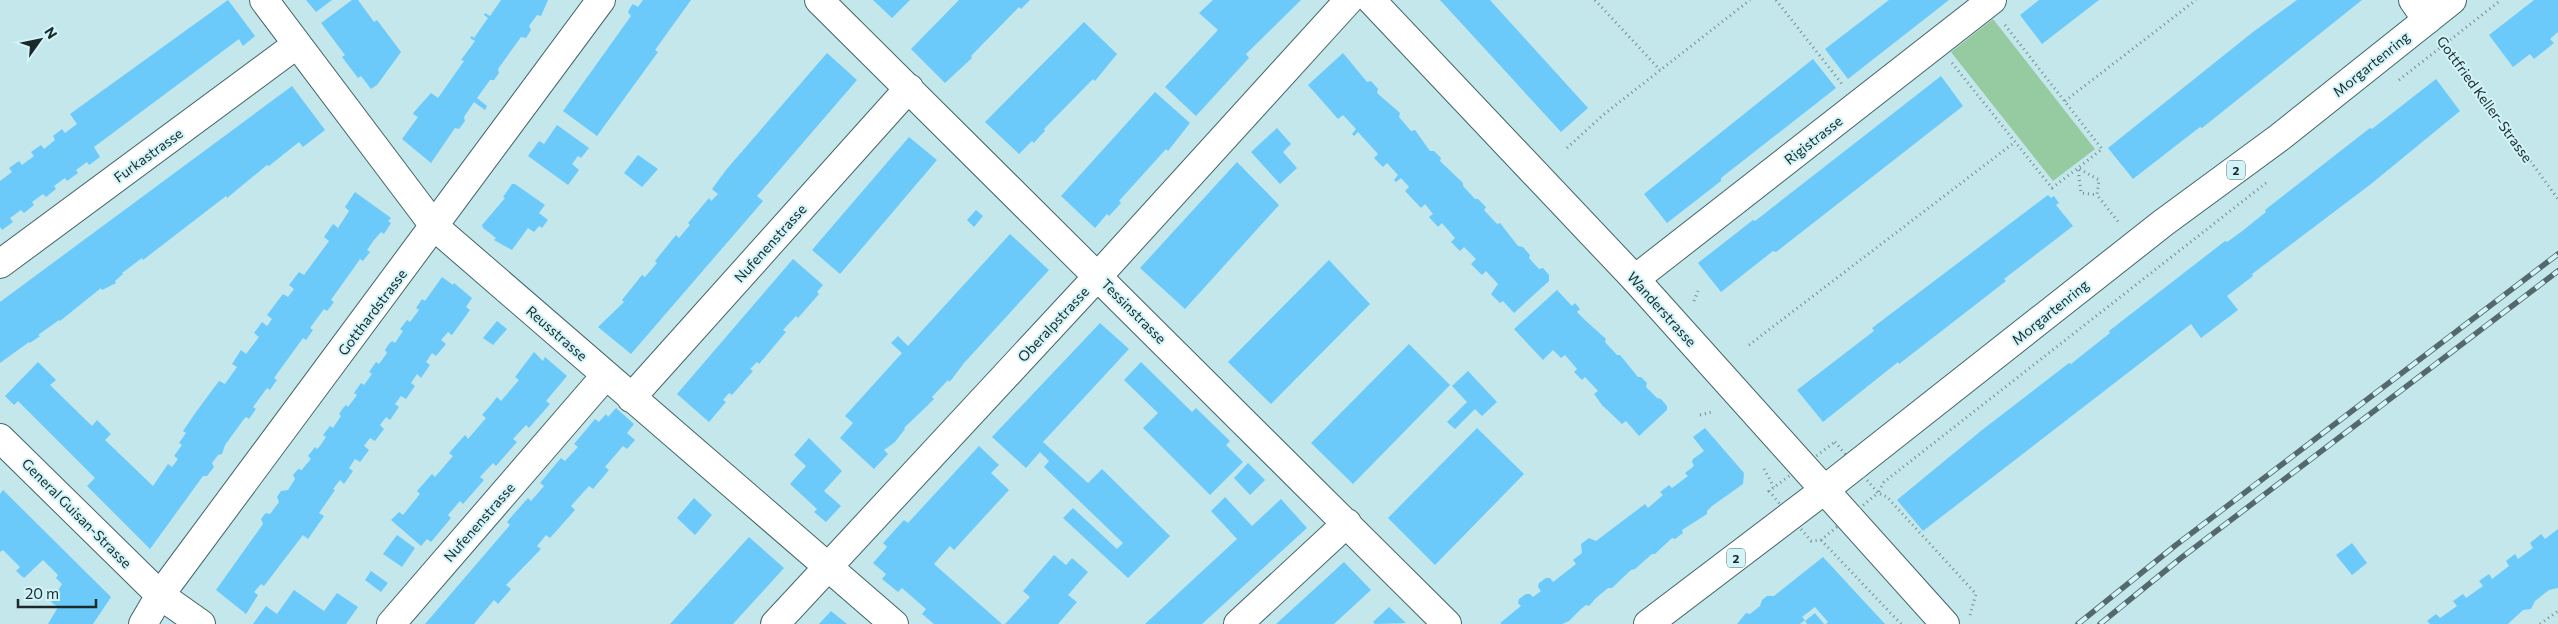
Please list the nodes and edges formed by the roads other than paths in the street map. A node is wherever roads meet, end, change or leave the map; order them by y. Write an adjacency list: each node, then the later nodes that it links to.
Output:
1 (264, 0): 9 (street, Reusstrasse)
2 (601, 0): 11 (street, Gotthardstrasse)
3 (819, 0): 10 (street, Tessinstrasse)
4 (1349, 0): 13 (street, Oberalpstrasse)
5 (1372, 0): 14 (street, Wanderstrasse)
6 (2452, 0): 8 (street, Morgartenring / 2)
7 (1990, 2): 14 (street, Rigistrasse)
8 (2420, 10): 18 (street, Morgartenring / 2)
9 (296, 45): 11 (street, Reusstrasse); 12 (street, Furkastrasse)
10 (909, 88): 13 (street, Tessinstrasse); 16 (street, Nufenenstrasse)
11 (435, 226): 15 (street, Reusstrasse); 21 (street, Gotthardstrasse)
12 (0, 264)
13 (1098, 276): 19 (street, Tessinstrasse); 20 (street, Oberalpstrasse)
14 (1635, 279): 18 (street, Wanderstrasse)
15 (606, 375): 16 (street, Reusstrasse); 25 (street, Nufenenstrasse)
16 (631, 398): 20 (street, Reusstrasse)
17 (0, 438): 21 (street, General Guisan-Strasse)
18 (1823, 491): 22 (street, Wanderstrasse); 30 (street, Morgartenring / 2)
19 (1347, 523): 28 (street); 29 (street, Tessinstrasse)
20 (828, 566): 26 (street, Oberalpstrasse); 27 (street, Reusstrasse)
21 (160, 595): 23 (street, Gotthardstrasse); 24 (street, General Guisan-Strasse)
22 (1957, 620)
23 (143, 624)
24 (202, 624)
25 (391, 624)
26 (775, 624)
27 (894, 624)
28 (1238, 624)
29 (1447, 624)
30 (1648, 624)

